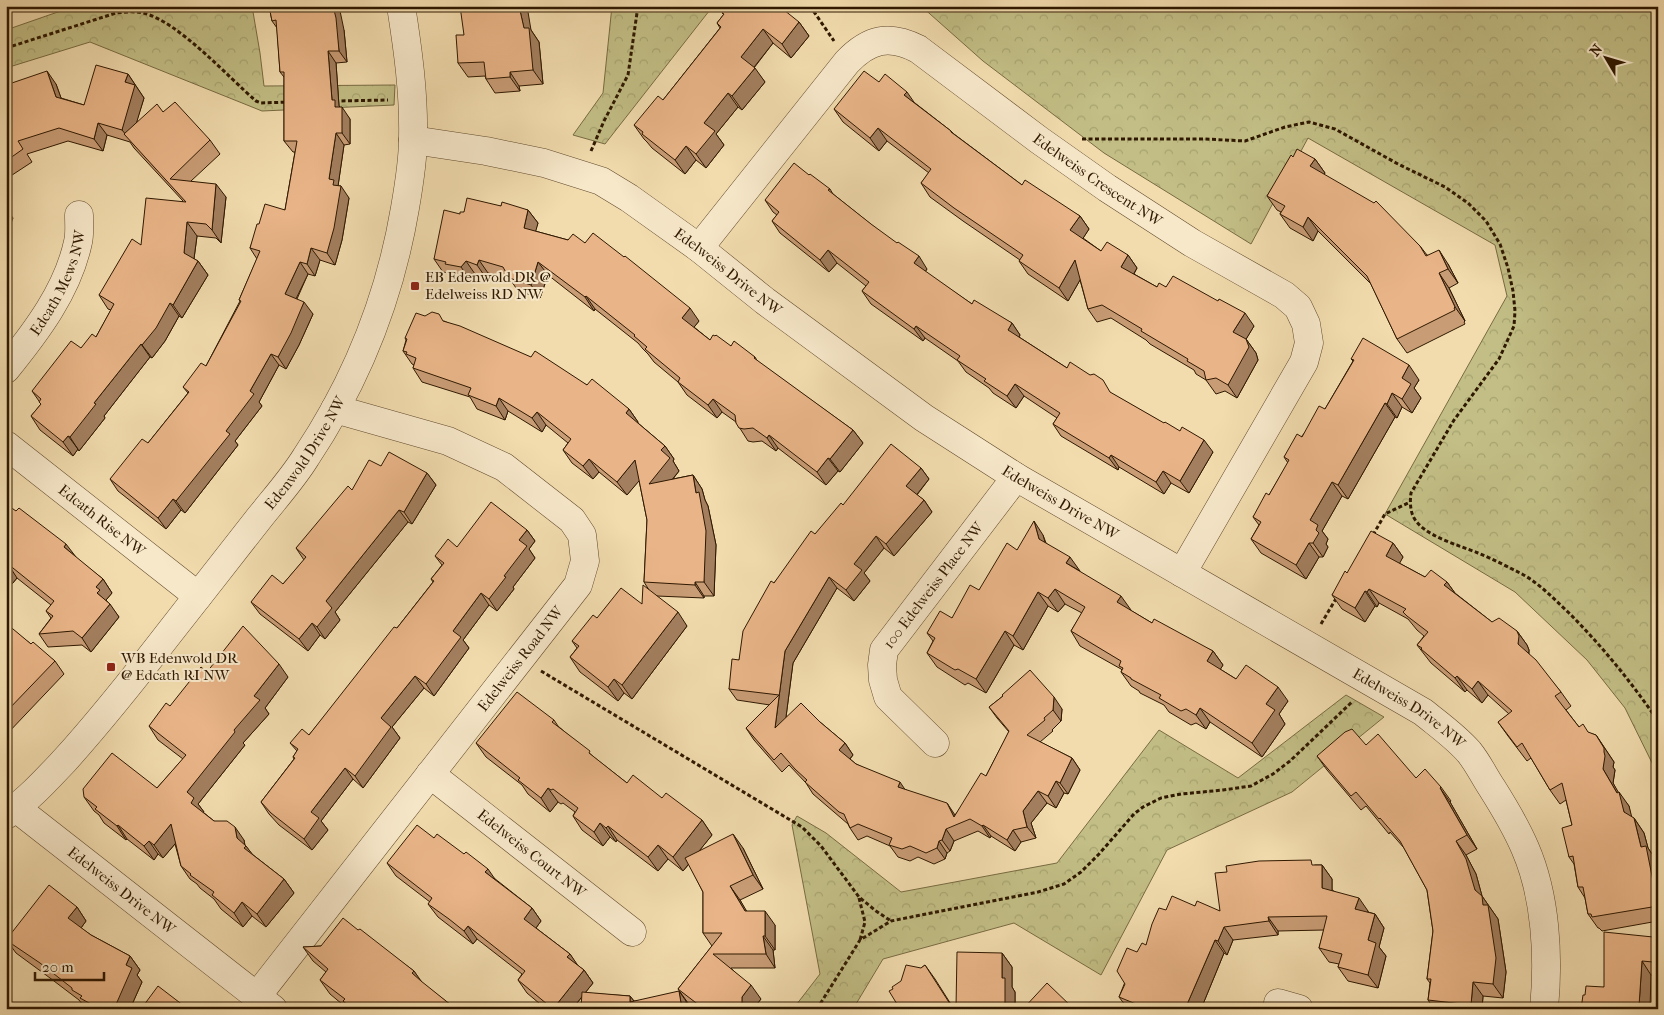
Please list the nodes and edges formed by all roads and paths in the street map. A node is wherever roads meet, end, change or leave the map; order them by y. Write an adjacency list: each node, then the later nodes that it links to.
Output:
1 (401, 6): 10 (street, Edenwold Drive NW)
2 (638, 6): 11 (path)
3 (810, 6): 5 (path)
4 (6, 48): 8 (path)
5 (846, 62): 13 (street, Edelweiss Crescent NW); 20 (street, Edelweiss Crescent NW)
6 (396, 100): 7 (path)
7 (328, 101)
8 (290, 102)
9 (1078, 139): 18 (path)
10 (413, 140): 11 (street, Edelweiss Drive NW); 15 (street, Edenwold Drive NW)
11 (580, 174): 13 (street, Edelweiss Drive NW)
12 (79, 215): 14 (street, Edcath Mews NW)
13 (699, 248): 17 (street, Edelweiss Drive NW)
14 (6, 369)
15 (335, 409): 21 (street, Edenwold Drive NW); 24 (street, Edelweiss Road NW)
16 (6, 445): 21 (street, Edcath Rise NW)
17 (1016, 477): 20 (street, Edelweiss Drive NW); 27 (street, 100 Edelweiss Place NW)
18 (1410, 502): 19 (path); 26 (path)
19 (1371, 538)
20 (1182, 573): 23 (street, Edelweiss Drive NW)
21 (198, 596): 29 (street, Edenwold Drive NW)
22 (1337, 596): 23 (path)
23 (1309, 646): 25 (street, Edelweiss Drive NW)
24 (520, 658): 28 (street, Edelweiss Road NW); 30 (path)
25 (1369, 682): 31 (path); 36 (street, Edelweiss Drive NW)
26 (1658, 721)
27 (935, 743)
28 (430, 774): 32 (street, Edelweiss Court NW); 34 (street, Edelweiss Road NW)
29 (11, 812): 34 (street, Edelweiss Drive NW)
30 (859, 897): 31 (path); 33 (path)
31 (891, 921): 33 (path)
32 (632, 932)
33 (860, 940): 35 (path)
34 (265, 1002)
35 (817, 1009)
36 (1544, 1009)

